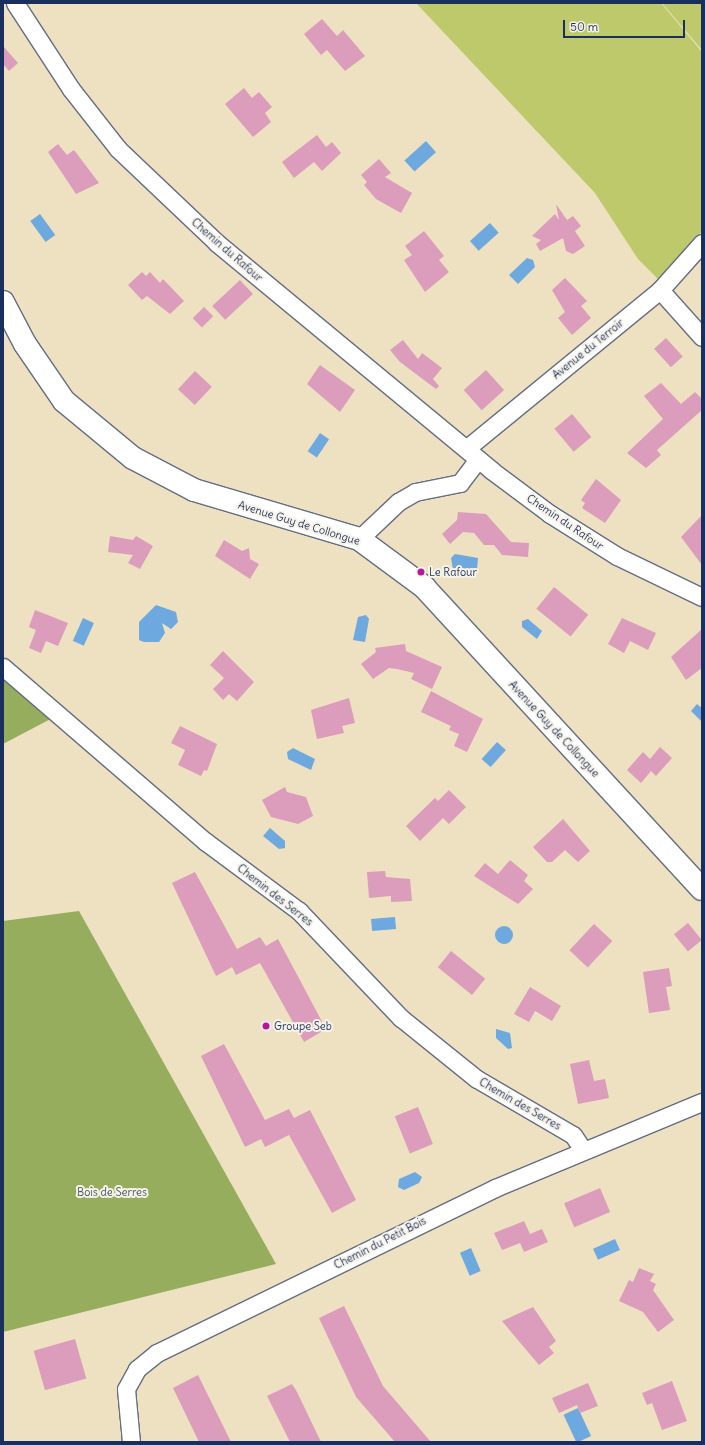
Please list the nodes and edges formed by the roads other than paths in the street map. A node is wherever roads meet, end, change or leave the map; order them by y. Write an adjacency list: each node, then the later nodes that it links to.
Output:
1 (15, 3): 6 (street, Chemin du Rafour)
2 (702, 243): 3 (street, Avenue du Terroir)
3 (660, 290): 5 (street); 6 (street, Avenue du Terroir)
4 (3, 302): 7 (main road, Avenue Guy de Collongue)
5 (702, 337)
6 (472, 454): 7 (street); 8 (street, Chemin du Rafour)
7 (359, 539): 10 (main road, Avenue Guy de Collongue)
8 (702, 597)
9 (3, 667): 12 (street, Chemin des Serres)
10 (702, 889)
11 (702, 1102): 12 (street, Chemin du Petit Bois)
12 (583, 1150): 13 (street, Chemin du Petit Bois)
13 (131, 1442)

